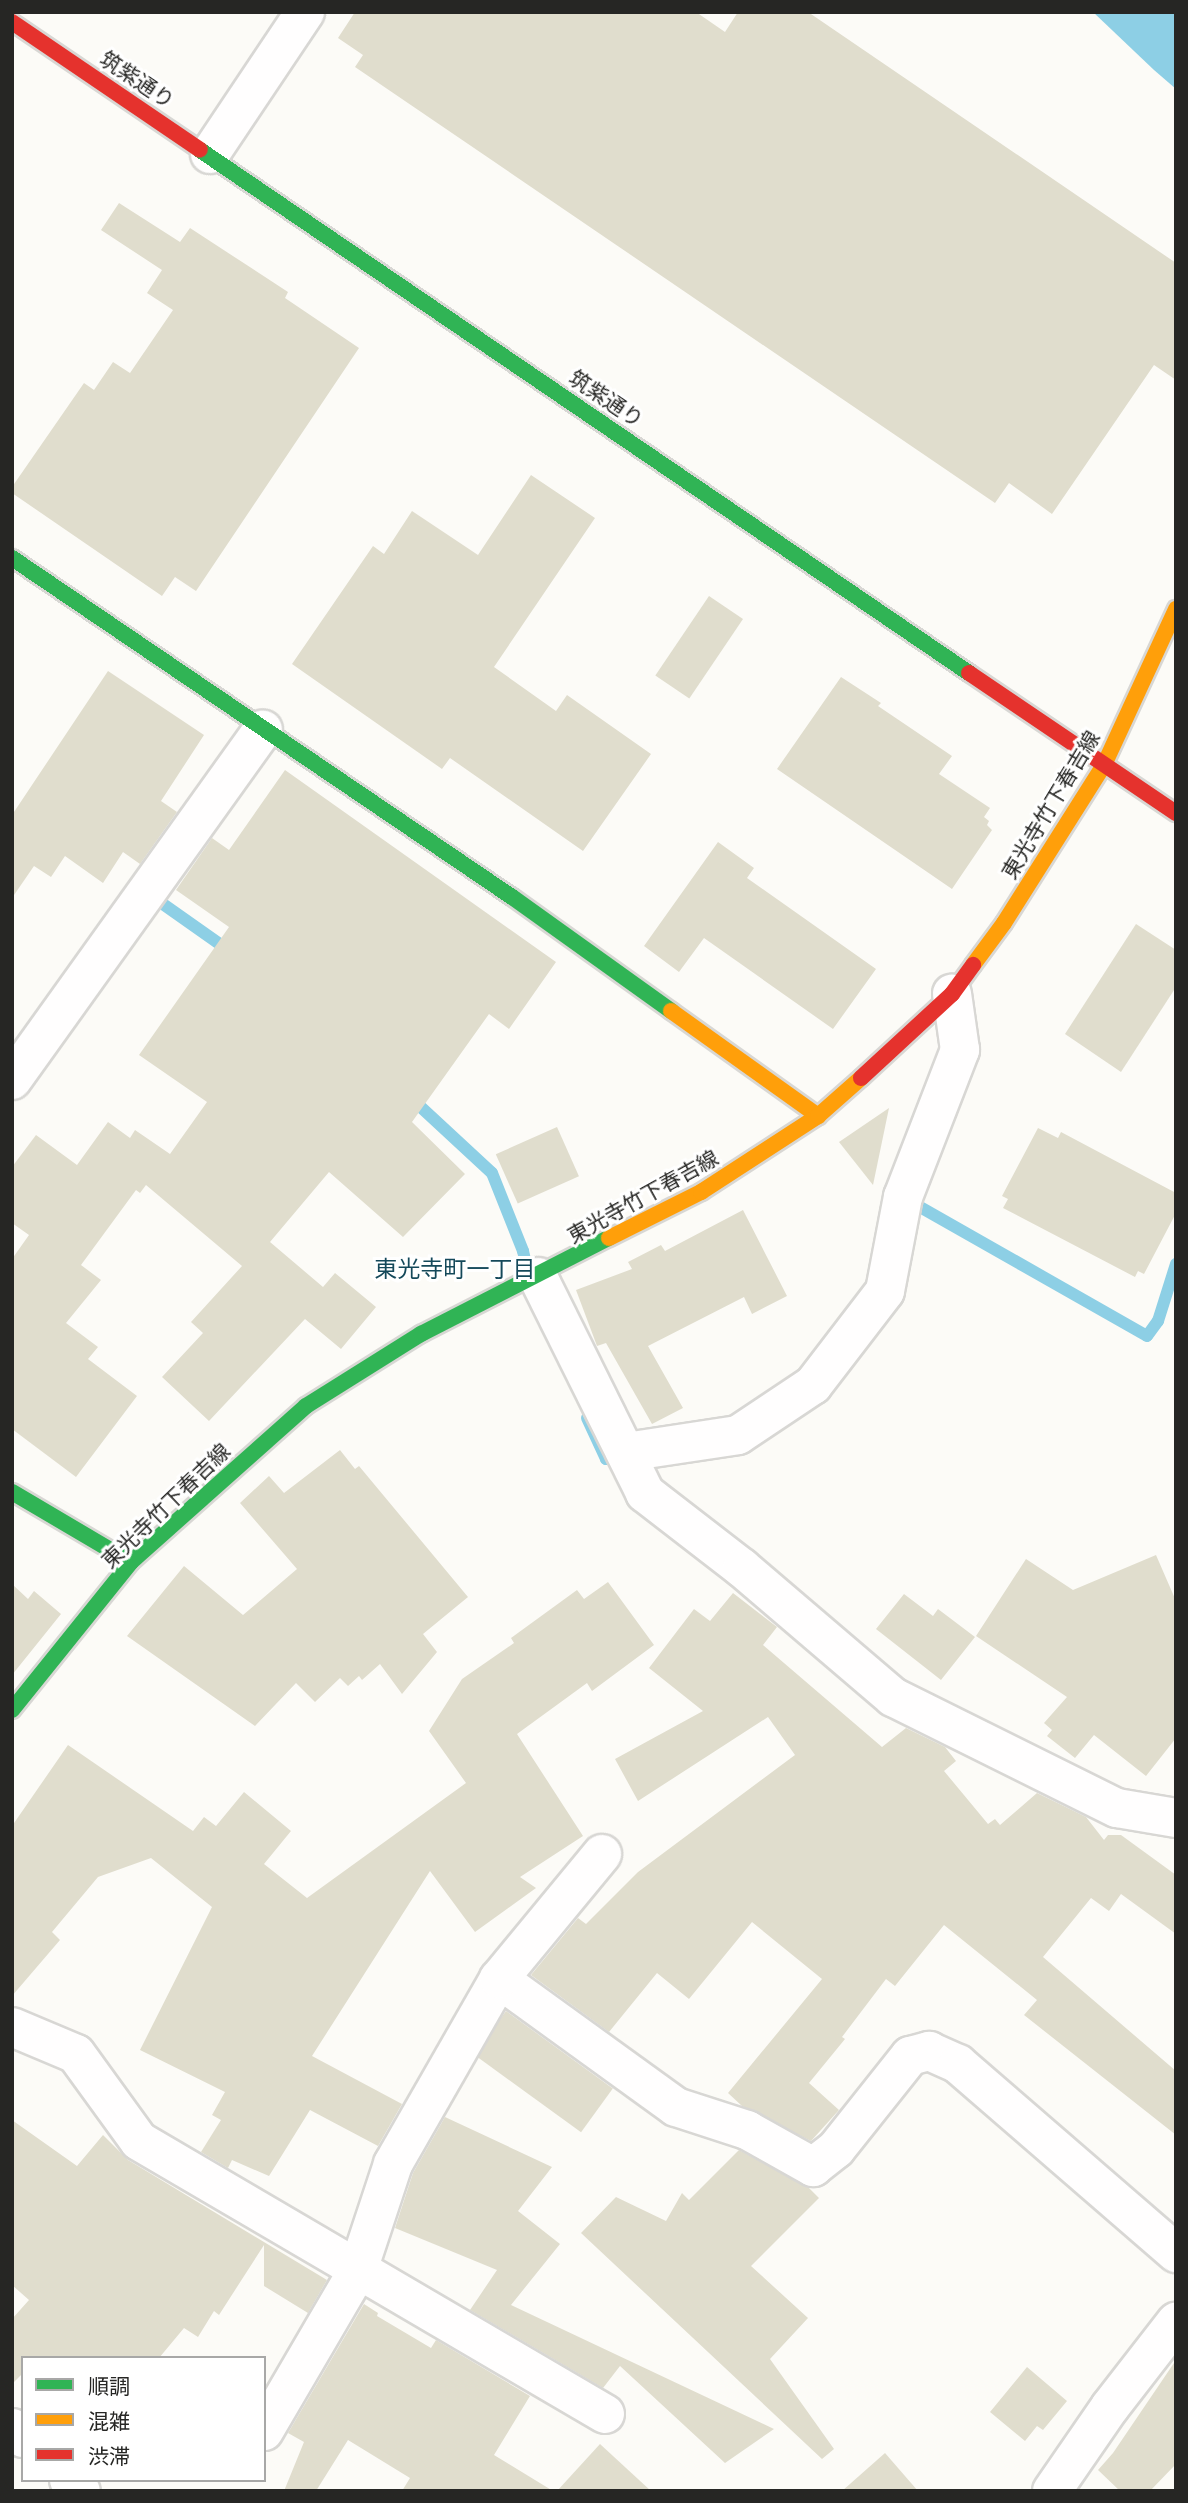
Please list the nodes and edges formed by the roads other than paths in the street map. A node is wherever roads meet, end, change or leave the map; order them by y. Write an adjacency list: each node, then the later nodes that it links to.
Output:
1 (305, 12): 3 (street)
2 (12, 22): 3 (street, 筑紫通り)
3 (210, 154): 7 (street, 筑紫通り)
4 (12, 558): 6 (street)
5 (1176, 609): 7 (street, 東光寺竹下春吉線)
6 (263, 730): 10 (street); 11 (street)
7 (1104, 765): 8 (street, 筑紫通り); 9 (street, 東光寺竹下春吉線)
8 (1176, 813)
9 (952, 994): 11 (street, 東光寺竹下春吉線); 13 (street)
10 (12, 1080)
11 (818, 1116): 12 (street, 東光寺竹下春吉線)
12 (538, 1277): 13 (street); 15 (street, 東光寺竹下春吉線)
13 (626, 1452): 17 (street)
14 (12, 1492): 15 (street)
15 (131, 1562): 16 (street, 東光寺竹下春吉線)
16 (12, 1710)
17 (1176, 1818)
18 (602, 1854): 19 (street)
19 (499, 1979): 21 (street); 22 (street)
20 (12, 2027): 22 (street)
21 (1176, 2253)
22 (358, 2270): 24 (street); 25 (street)
23 (1176, 2322): 26 (street)
24 (605, 2414)
25 (266, 2428)
26 (1052, 2491)

